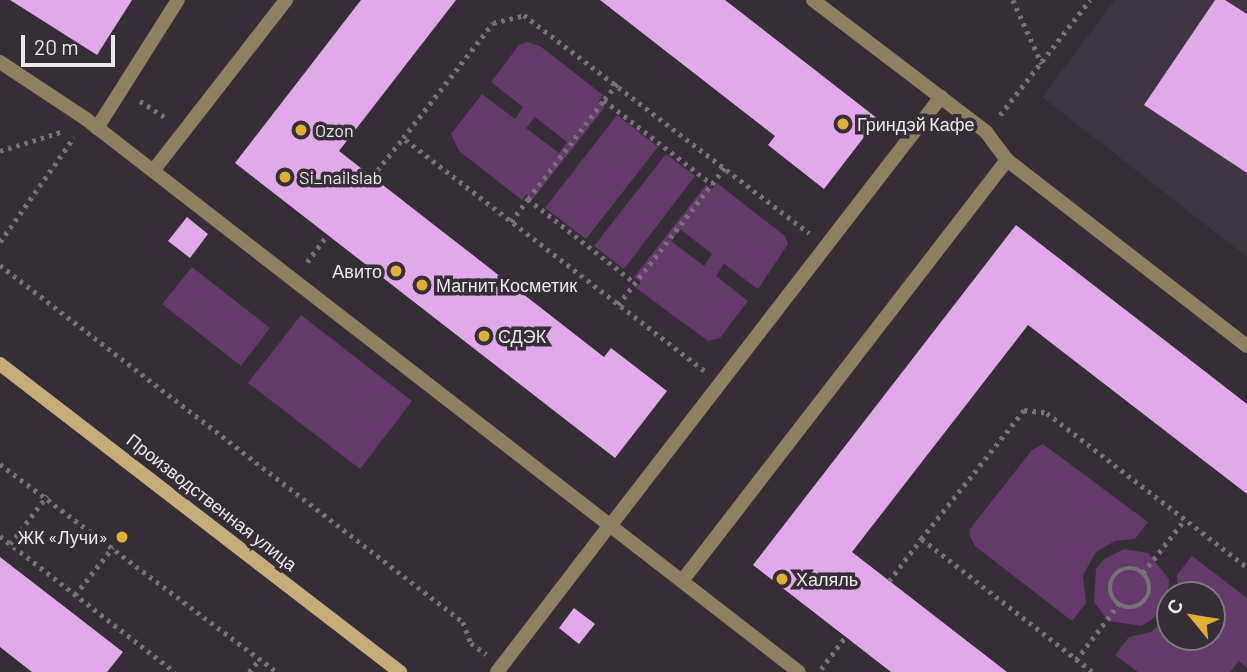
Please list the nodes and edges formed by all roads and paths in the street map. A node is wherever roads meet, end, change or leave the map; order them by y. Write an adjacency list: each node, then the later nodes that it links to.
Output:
1 (178, 0): 9 (lane)
2 (286, 0): 13 (lane)
3 (813, 0): 10 (lane)
4 (1013, 0): 7 (path)
5 (1090, 0): 7 (path)
6 (0, 62): 12 (lane)
7 (1042, 65): 14 (path)
8 (618, 84): 11 (path); 15 (path); 18 (path)
9 (122, 90): 12 (lane); 13 (path)
10 (941, 97): 14 (lane); 26 (lane)
11 (604, 100): 21 (path); 22 (path)
12 (88, 124): 16 (path); 19 (lane); 25 (path)
13 (186, 130): 19 (lane)
14 (986, 132): 17 (lane)
15 (403, 138): 20 (path); 23 (path)
16 (0, 151)
17 (1007, 160): 31 (lane); 44 (lane)
18 (725, 167): 21 (path); 26 (path)
19 (153, 171): 28 (lane)
20 (372, 177)
21 (712, 184): 29 (path)
22 (528, 199): 23 (path); 29 (path)
23 (511, 222): 30 (path)
24 (327, 235): 28 (path)
25 (0, 242)
26 (826, 246): 33 (lane)
27 (0, 265): 49 (path)
28 (293, 280): 37 (lane)
29 (635, 283): 30 (path)
30 (618, 305): 33 (path)
31 (1247, 346)
32 (0, 364): 55 (main road, Производственная улица)
33 (720, 384): 37 (lane)
34 (0, 464): 35 (path)
35 (47, 496): 40 (path); 41 (path)
36 (1185, 519): 39 (path); 42 (path); 43 (path)
37 (610, 526): 44 (lane); 56 (lane)
38 (0, 536): 40 (path)
39 (921, 540): 45 (path); 51 (path)
40 (10, 544): 46 (path)
41 (113, 547): 46 (path); 50 (path)
42 (1247, 567)
43 (1143, 573): 47 (path); 47 (path)
44 (682, 581): 57 (lane)
45 (889, 581)
46 (75, 595): 52 (path)
47 (1118, 606): 51 (path)
48 (845, 637): 58 (path)
49 (486, 654)
50 (260, 659): 53 (path); 54 (path)
51 (1076, 660): 59 (path)
52 (175, 672)
53 (249, 672)
54 (277, 672)
55 (400, 672)
56 (497, 672)
57 (799, 672)
58 (818, 672)
59 (1092, 672)

